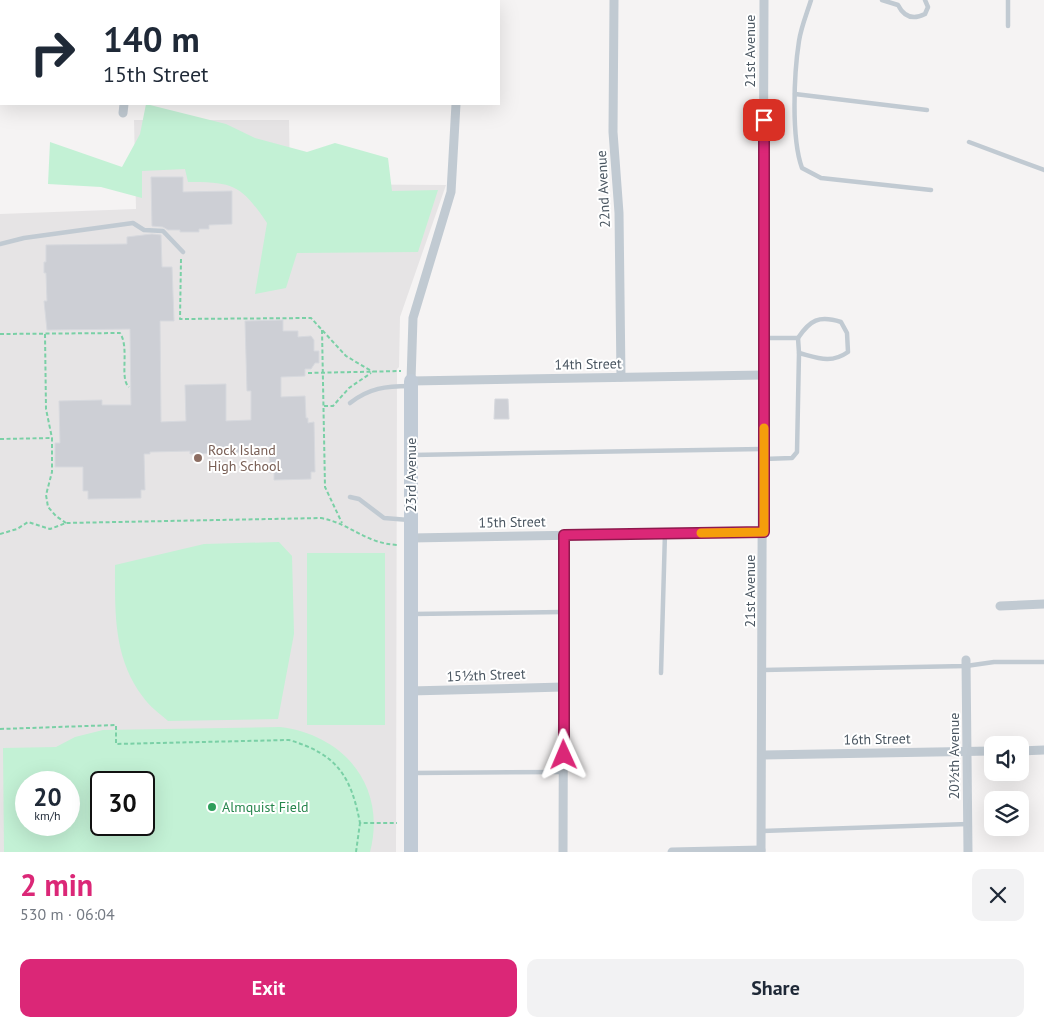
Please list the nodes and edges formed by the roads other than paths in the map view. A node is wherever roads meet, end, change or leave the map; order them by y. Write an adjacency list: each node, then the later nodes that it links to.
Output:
1 (614, 0): 22 (street, 22nd Avenue)
2 (764, 0): 18 (street, 21st Avenue)
3 (811, 0): 10 (lane)
4 (882, 0): 8 (lane)
5 (903, 0): 8 (lane)
6 (925, 0): 8 (lane)
7 (1008, 0): 9 (lane)
8 (898, 5)
9 (1008, 26)
10 (795, 94): 12 (lane); 15 (lane)
11 (456, 105): 23 (street, 23rd Avenue)
12 (927, 110)
13 (969, 142): 14 (lane)
14 (1044, 170)
15 (931, 190)
16 (0, 244): 17 (lane)
17 (183, 252)
18 (764, 338): 19 (lane); 21 (street, 21st Avenue)
19 (798, 338): 20 (lane); 20 (lane)
20 (799, 354): 27 (lane)
21 (764, 375): 22 (street, 14th Street); 25 (street, 21st Avenue)
22 (621, 377): 23 (street, 14th Street)
23 (411, 383): 24 (lane); 26 (street, 23rd Avenue)
24 (350, 402)
25 (764, 449): 26 (lane); 27 (street, 21st Avenue)
26 (411, 455): 29 (street, 23rd Avenue)
27 (764, 459): 30 (street, 21st Avenue)
28 (350, 497): 29 (lane)
29 (411, 520): 33 (street, 23rd Avenue)
30 (764, 532): 31 (street, 15th Street); 40 (street, 21st Avenue)
31 (665, 533): 32 (street, 15th Street); 41 (lane)
32 (564, 535): 33 (street, 15th Street); 36 (street)
33 (405, 541): 37 (street, 23rd Avenue)
34 (1044, 604): 35 (street)
35 (1000, 606)
36 (564, 612): 37 (lane); 42 (street)
37 (411, 614): 43 (street, 23rd Avenue)
38 (1044, 662): 39 (lane)
39 (966, 663): 40 (lane); 47 (street, 20½th Avenue)
40 (763, 670): 48 (street, 21st Avenue)
41 (660, 674)
42 (563, 687): 43 (street, 15½th Street); 49 (street)
43 (410, 691): 50 (street, 23rd Avenue)
44 (1044, 750): 46 (street)
45 (984, 751): 47 (street, 16th Street)
46 (1029, 751)
47 (968, 752): 48 (street, 16th Street); 51 (street, 20½th Avenue)
48 (763, 755): 52 (street, 21st Avenue)
49 (564, 772): 50 (lane); 55 (street)
50 (410, 773): 54 (street, 23rd Avenue)
51 (968, 824): 52 (lane); 57 (street, 20½th Avenue)
52 (762, 831): 53 (street, 21st Avenue)
53 (761, 851): 56 (street)
54 (411, 852)
55 (563, 852)
56 (672, 852)
57 (968, 852)

